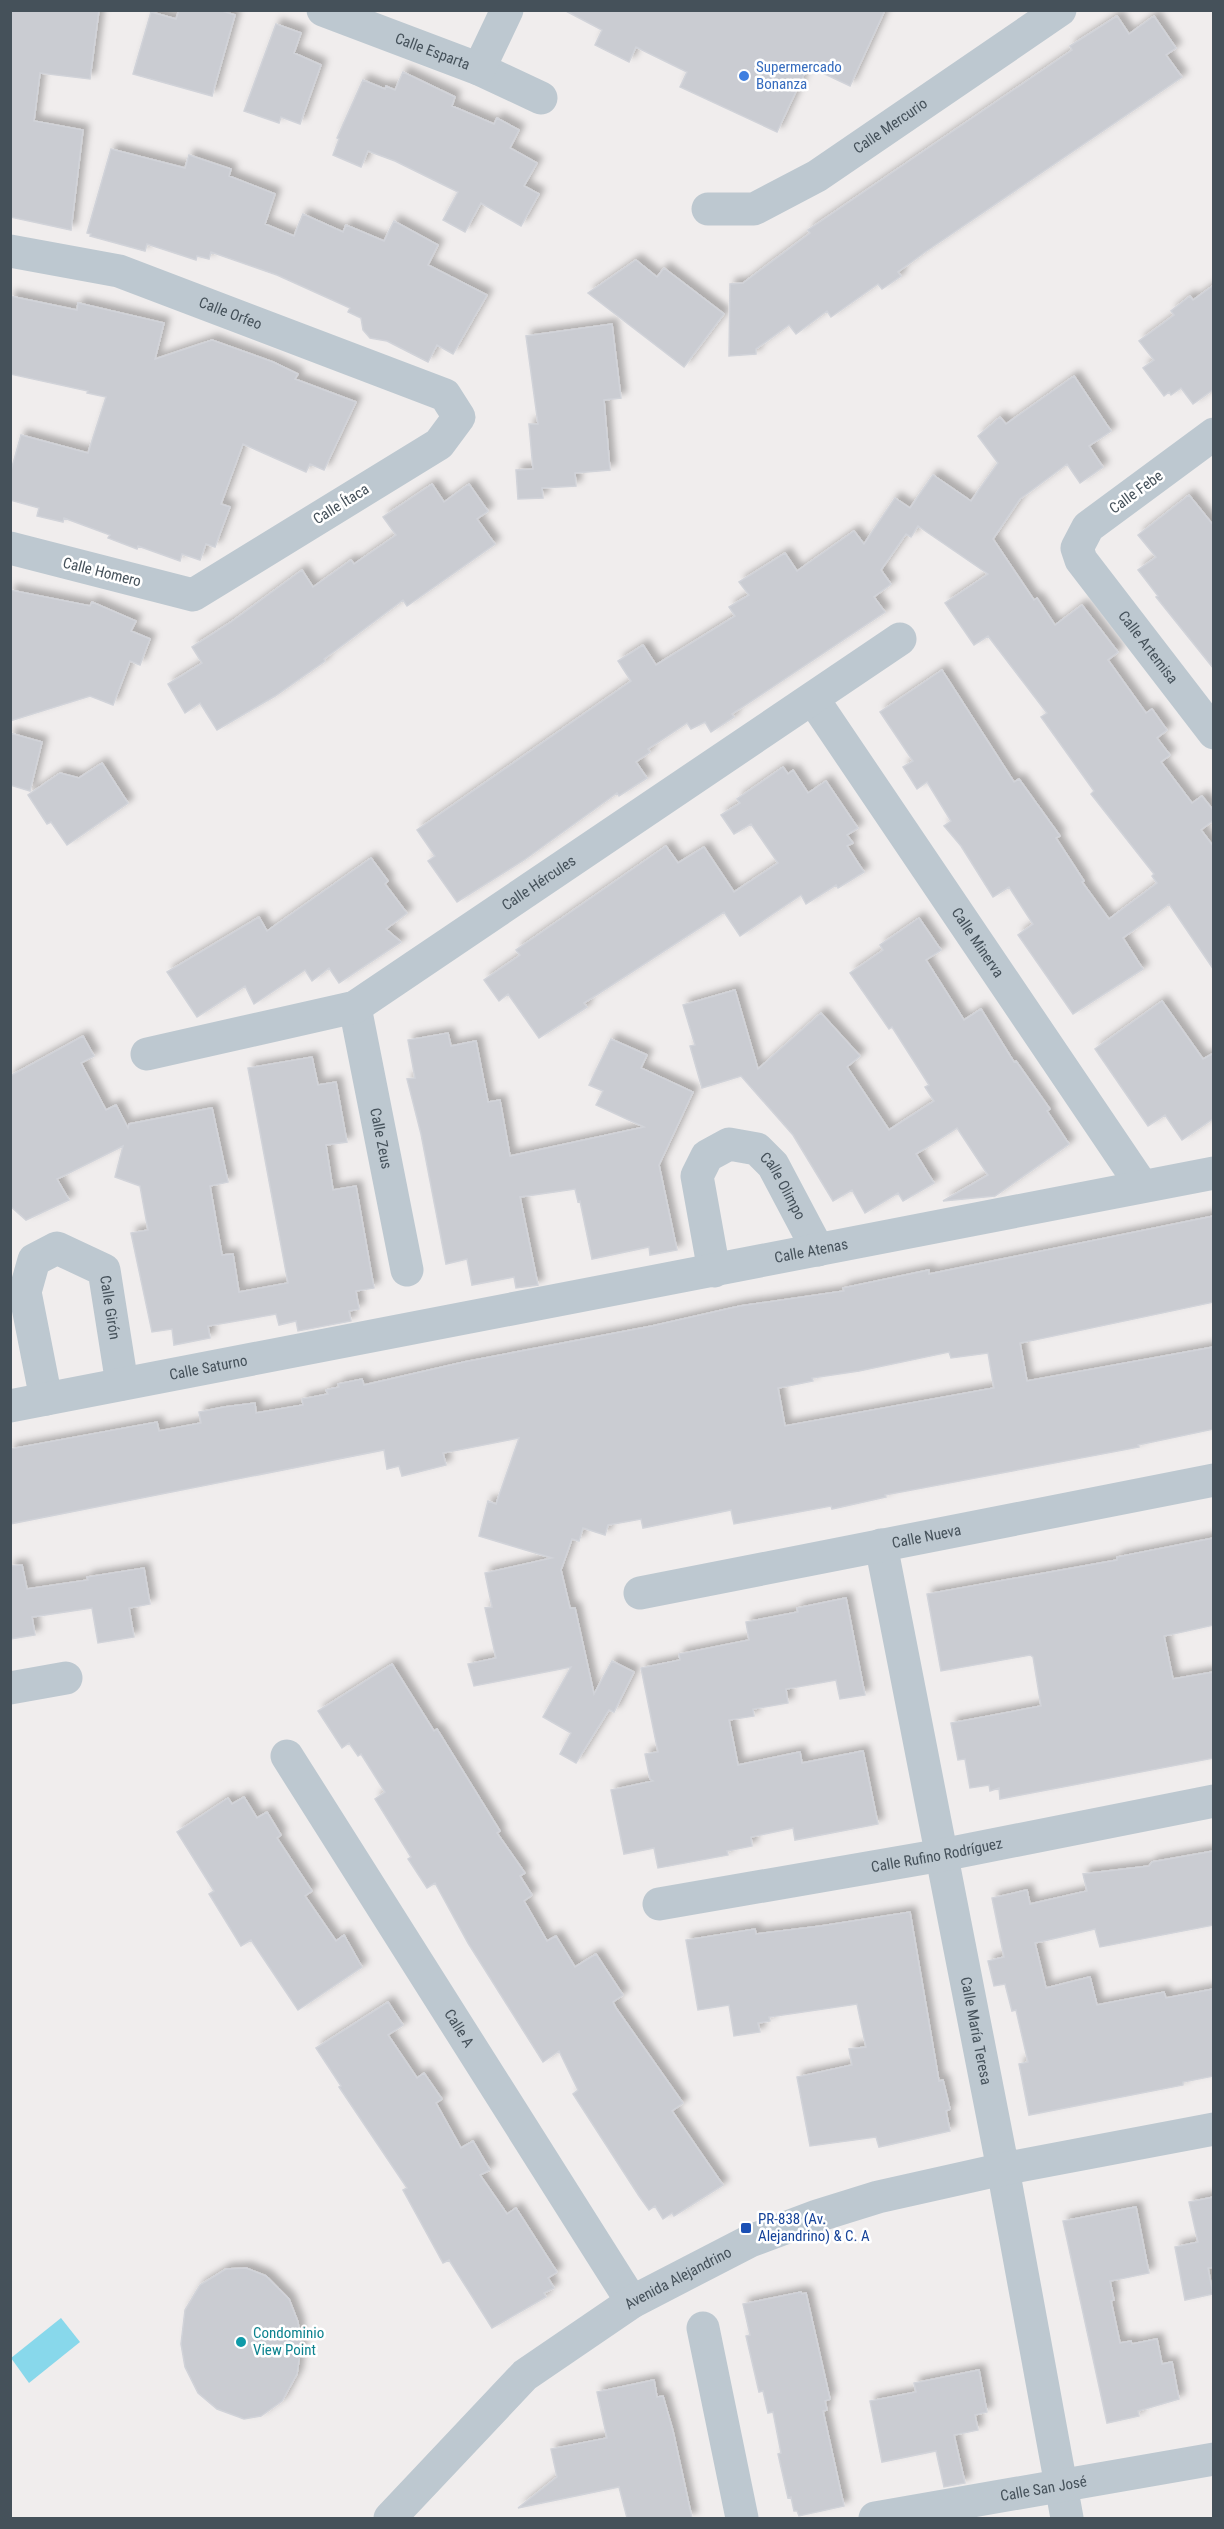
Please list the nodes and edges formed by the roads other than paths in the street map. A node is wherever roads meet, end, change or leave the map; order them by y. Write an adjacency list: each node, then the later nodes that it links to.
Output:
1 (323, 10): 4 (street, Calle Esparta)
2 (507, 10): 4 (street)
3 (1060, 10): 6 (street, Calle Mercurio)
4 (479, 69): 5 (street, Calle Esparta)
5 (541, 98)
6 (708, 209)
7 (10, 251): 8 (street, Calle Orfeo)
8 (446, 395): 12 (street, Calle Ítaca)
9 (1214, 435): 11 (street, Calle Febe)
10 (10, 548): 12 (street, Calle Homero)
11 (1081, 560): 15 (street, Calle Artemisa)
12 (192, 595)
13 (900, 639): 14 (street, Calle Hércules)
14 (813, 699): 16 (street, Calle Hércules); 19 (street, Calle Minerva)
15 (1214, 733)
16 (355, 1006): 17 (street, Calle Hércules); 21 (street, Calle Zeus)
17 (147, 1054)
18 (1214, 1173): 19 (street, Calle Atenas)
19 (1142, 1186): 20 (street, Calle Atenas)
20 (818, 1250): 22 (street, Calle Atenas); 22 (street, Calle Olimpo)
21 (407, 1270)
22 (714, 1271): 23 (street, Calle Atenas)
23 (414, 1321): 24 (street, Calle Saturno)
24 (122, 1384): 25 (street, Calle Saturno); 25 (street, Calle Girón)
25 (46, 1399): 26 (street, Calle Saturno)
26 (10, 1406)
27 (1214, 1479): 28 (street, Calle Nueva)
28 (881, 1545): 29 (street, Calle Nueva); 34 (street, Calle María Teresa)
29 (640, 1593)
30 (66, 1678): 31 (street)
31 (10, 1688)
32 (287, 1755): 38 (street, Calle A)
33 (1214, 1801): 34 (street, Calle Rufino Rodríguez)
34 (942, 1855): 35 (street, Calle Rufino Rodríguez); 37 (street, Calle María Teresa)
35 (659, 1904)
36 (1214, 2129): 37 (street, Avenida Alejandrino)
37 (1003, 2169): 38 (street, Avenida Alejandrino); 41 (street, Calle María Teresa)
38 (632, 2302): 42 (street, Avenida Alejandrino)
39 (703, 2328): 43 (street)
40 (1214, 2460): 41 (street, Calle San José)
41 (1064, 2503): 44 (street, Calle San José)
42 (390, 2518)
43 (742, 2518)
44 (875, 2518)

